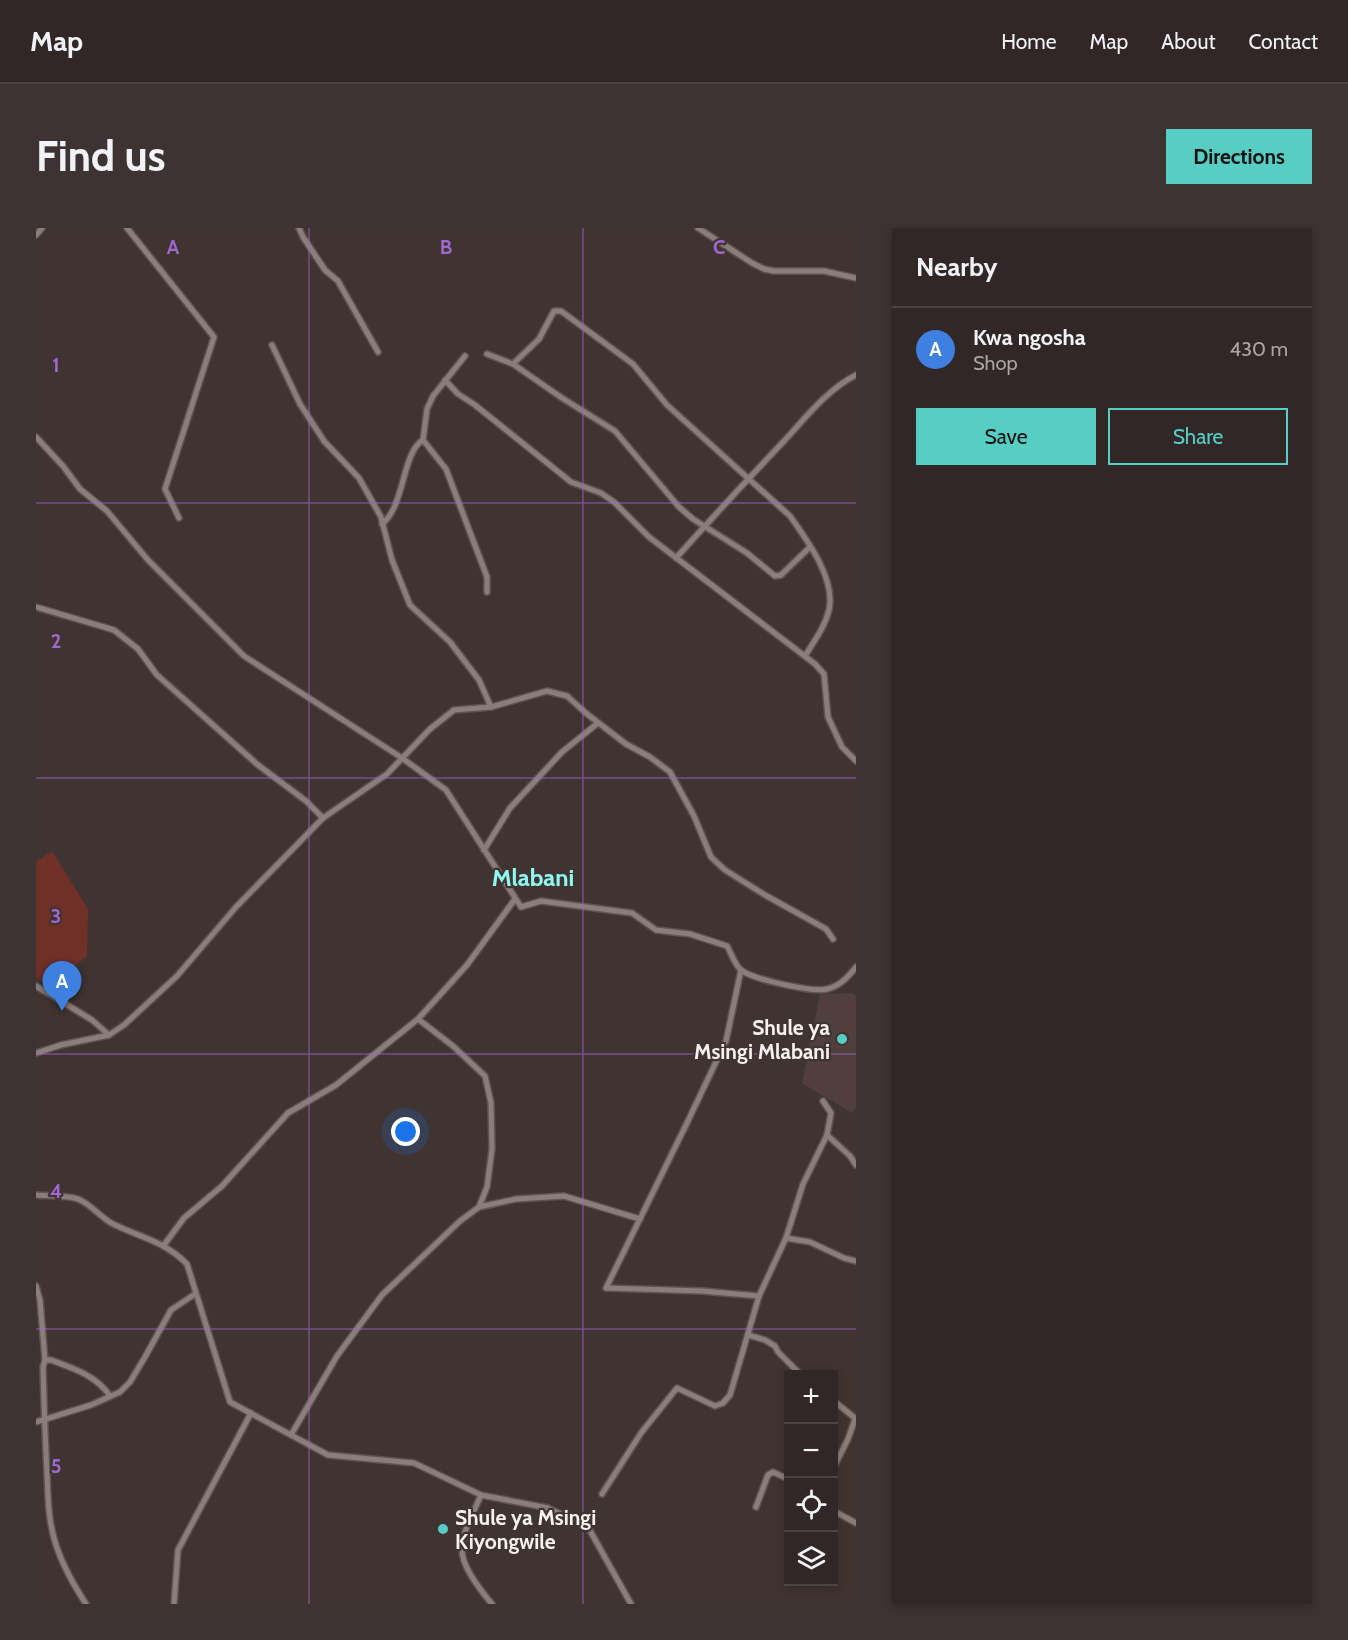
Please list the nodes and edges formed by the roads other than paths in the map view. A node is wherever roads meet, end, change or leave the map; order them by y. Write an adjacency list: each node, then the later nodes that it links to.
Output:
1 (42, 228): 5 (street)
2 (127, 228): 17 (street)
3 (299, 228): 8 (street)
4 (698, 228): 6 (street)
5 (36, 235)
6 (856, 278)
7 (273, 345): 18 (street)
8 (378, 352)
9 (487, 354): 11 (street)
10 (465, 356): 13 (street)
11 (513, 364): 16 (street); 19 (street)
12 (856, 375): 16 (street)
13 (445, 380): 15 (street); 21 (street)
14 (36, 437): 27 (street)
15 (423, 440): 18 (street); 22 (street)
16 (749, 477): 19 (street); 20 (street)
17 (179, 518)
18 (382, 524): 25 (street)
19 (704, 527): 20 (street); 21 (street)
20 (810, 547): 24 (street)
21 (676, 558): 24 (street)
22 (487, 592)
23 (36, 607): 29 (street)
24 (805, 656): 28 (street)
25 (491, 707): 26 (street); 27 (street)
26 (598, 723): 30 (street); 32 (street)
27 (402, 758): 29 (street); 30 (street)
28 (856, 761)
29 (323, 818): 37 (street)
30 (484, 850): 31 (street)
31 (515, 899): 34 (street); 36 (street)
32 (833, 939)
33 (856, 967): 34 (street)
34 (741, 970): 44 (street)
35 (36, 986): 37 (street)
36 (418, 1019): 43 (street); 46 (street)
37 (109, 1035): 38 (street)
38 (36, 1053)
39 (823, 1101): 40 (street)
40 (827, 1135): 41 (street); 45 (street)
41 (856, 1165)
42 (36, 1196): 46 (street)
43 (479, 1207): 44 (street); 62 (street)
44 (640, 1219): 50 (street)
45 (786, 1238): 47 (street); 50 (street)
46 (164, 1245): 49 (street)
47 (856, 1261)
48 (36, 1286): 53 (street)
49 (195, 1294): 56 (street); 58 (street)
50 (759, 1296): 51 (street)
51 (748, 1335): 55 (street); 65 (street)
52 (36, 1338): 53 (street)
53 (44, 1340): 54 (street)
54 (45, 1360): 56 (street); 59 (street)
55 (796, 1370)
56 (111, 1396): 59 (street)
57 (838, 1404): 60 (street)
58 (251, 1413): 62 (street); 72 (street)
59 (44, 1418): 61 (street); 71 (street)
60 (855, 1419): 63 (street)
61 (36, 1422)
62 (291, 1435): 66 (street)
63 (838, 1459)
64 (787, 1478): 67 (street)
65 (602, 1494)
66 (481, 1495): 70 (street); 73 (street)
67 (756, 1507)
68 (838, 1513): 69 (street)
69 (856, 1522)
70 (628, 1603)
71 (86, 1604)
72 (174, 1604)
73 (492, 1604)

